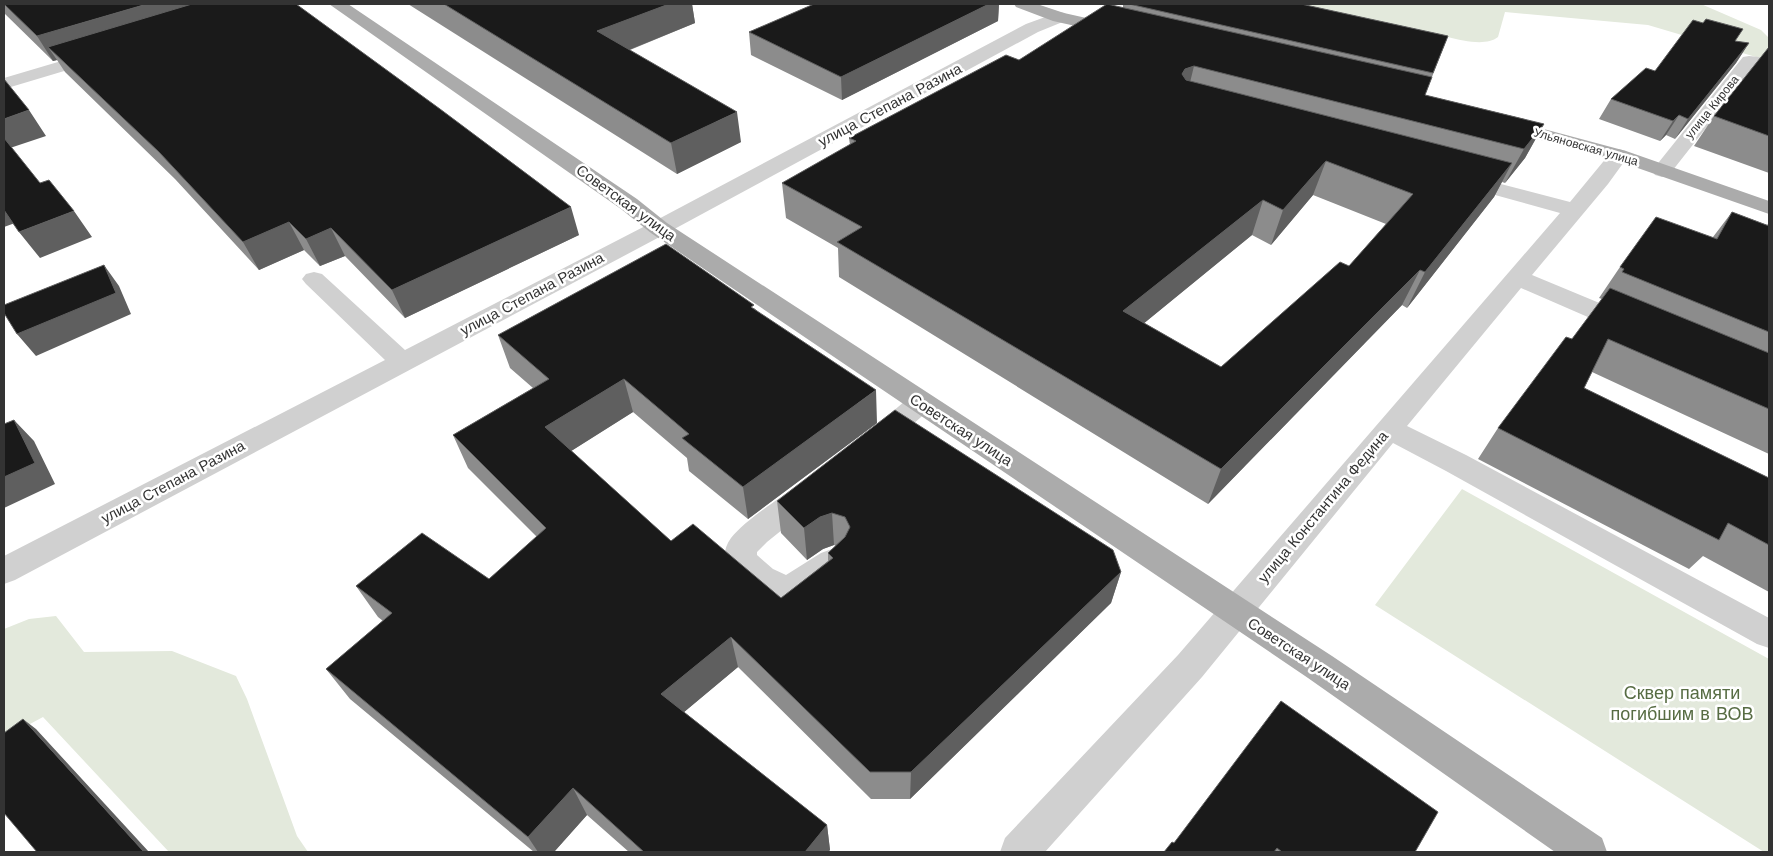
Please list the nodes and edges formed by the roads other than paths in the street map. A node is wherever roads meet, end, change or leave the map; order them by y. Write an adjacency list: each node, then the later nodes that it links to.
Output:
1 (337, 4): 14 (main road, Советская улица)
2 (1022, 4): 3 (main road)
3 (1059, 17): 4 (main road); 14 (street, улица Степана Разина)
4 (1129, 33)
5 (114, 50): 7 (street)
6 (1769, 63): 10 (street, улица Кирова)
7 (4, 84)
8 (1482, 118): 9 (main road, Ульяновская улица)
9 (1619, 155): 10 (main road, Ульяновская улица); 13 (street, улица Константина Федина)
10 (1662, 170): 12 (main road, Ульяновская улица)
11 (1440, 174): 13 (street)
12 (1769, 208)
13 (1574, 210): 15 (street, улица Константина Федина)
14 (659, 228): 18 (street, улица Степана Разина); 19 (main road, Советская улица)
15 (1517, 277): 17 (street); 20 (street, улица Константина Федина)
16 (314, 279): 18 (street)
17 (1654, 336)
18 (403, 362): 22 (street, улица Степана Разина)
19 (920, 403): 21 (street); 23 (main road, Советская улица)
20 (1389, 429): 23 (street, улица Константина Федина); 24 (street)
21 (835, 560)
22 (4, 571)
23 (1234, 612): 25 (street, улица Константина Федина); 26 (main road, Советская улица)
24 (1769, 634)
25 (1020, 852)
26 (1588, 852)

